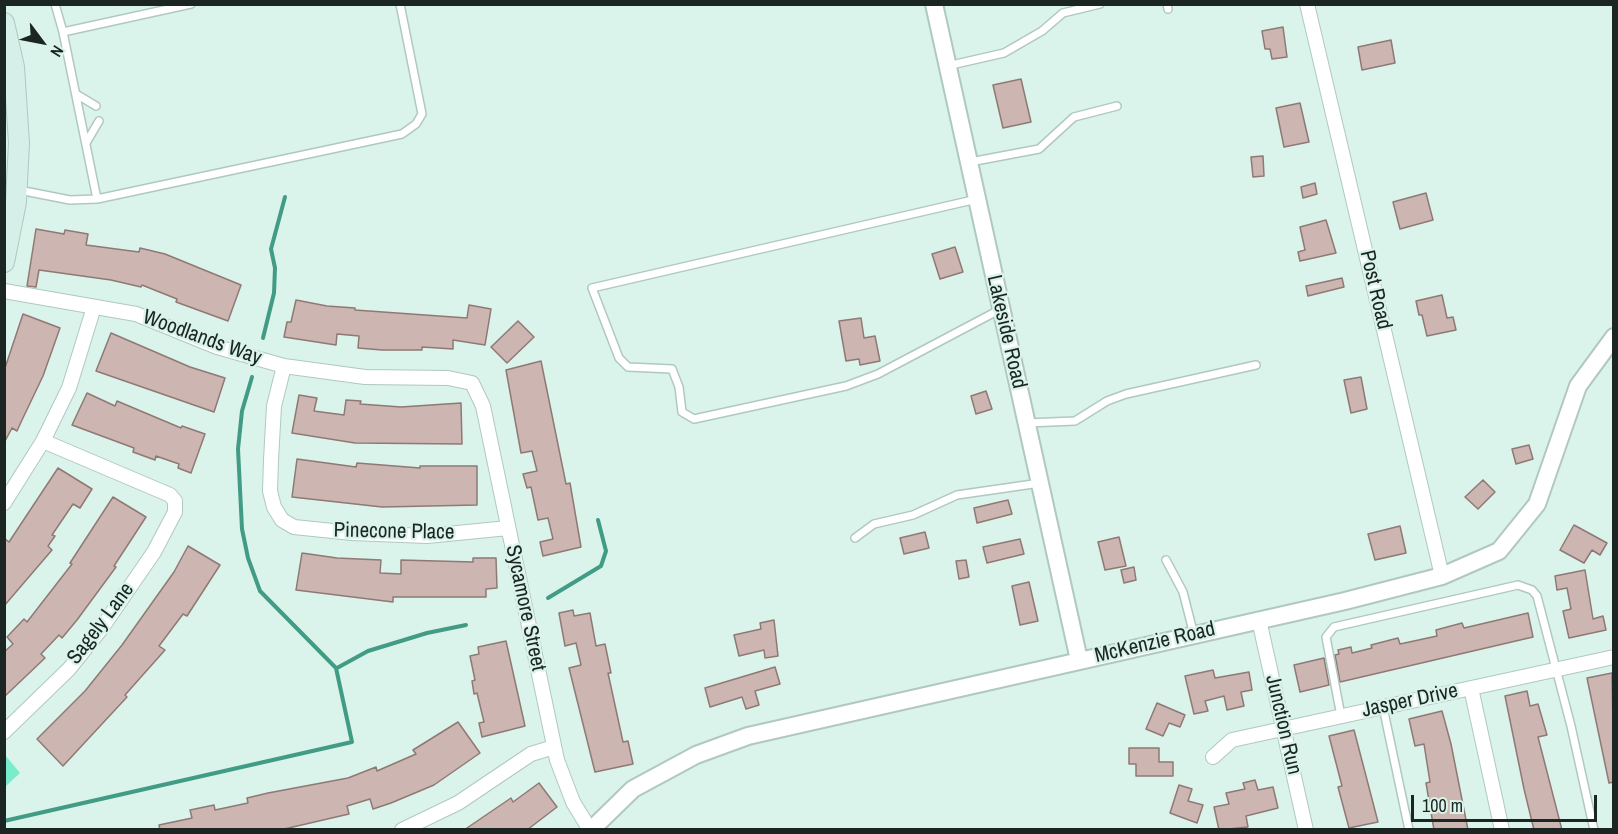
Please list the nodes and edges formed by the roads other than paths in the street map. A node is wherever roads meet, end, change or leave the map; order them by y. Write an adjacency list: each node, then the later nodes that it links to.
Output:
1 (55, 4): 8 (lane)
2 (191, 4): 8 (lane)
3 (400, 4): 17 (lane)
4 (933, 4): 9 (street, Lakeside Road)
5 (1100, 4): 9 (lane)
6 (1307, 4): 34 (street, Post Road)
7 (4, 23): 16 (main road)
8 (63, 32): 10 (lane)
9 (947, 66): 15 (street, Lakeside Road)
10 (76, 94): 11 (lane); 14 (lane)
11 (96, 106)
12 (1118, 106): 15 (lane)
13 (99, 121): 14 (lane)
14 (86, 142): 17 (lane)
15 (969, 162): 18 (street, Lakeside Road)
16 (17, 189): 17 (lane); 19 (main road)
17 (97, 199)
18 (977, 199): 22 (street, Lakeside Road); 22 (lane)
19 (4, 262)
20 (4, 291): 21 (street, Woodlands Way)
21 (94, 307): 25 (street, Woodlands Way); 28 (street)
22 (1001, 309): 27 (street, Lakeside Road)
23 (1614, 337): 34 (street, McKenzie Road)
24 (1256, 365): 27 (lane)
25 (284, 366): 26 (street, Woodlands Way); 31 (street, Pinecone Place)
26 (472, 383): 31 (street, Sycamore Street)
27 (1027, 423): 29 (street, Lakeside Road)
28 (43, 441): 30 (street); 44 (street, Sagely Lane)
29 (1040, 483): 32 (lane); 38 (street, Lakeside Road)
30 (4, 503)
31 (508, 528): 45 (street, Sycamore Street)
32 (855, 538)
33 (1166, 560): 36 (lane)
34 (1442, 576): 35 (street, McKenzie Road)
35 (1259, 620): 36 (street, McKenzie Road); 43 (street, Junction Run)
36 (1194, 635): 38 (street, McKenzie Road)
37 (1614, 657): 39 (street, Jasper Drive)
38 (1080, 660): 48 (street, McKenzie Road)
39 (1556, 670): 40 (street, Jasper Drive); 42 (lane); 52 (lane)
40 (1471, 688): 41 (street, Jasper Drive); 51 (street)
41 (1383, 707): 42 (street, Jasper Drive); 50 (lane)
42 (1341, 716): 43 (street, Jasper Drive)
43 (1284, 729): 46 (street, Jasper Drive); 49 (street, Junction Run)
44 (4, 732)
45 (554, 747): 47 (street); 48 (street, Sycamore Street)
46 (1212, 757)
47 (402, 830)
48 (591, 830)
49 (1306, 830)
50 (1409, 830)
51 (1502, 830)
52 (1594, 830)

